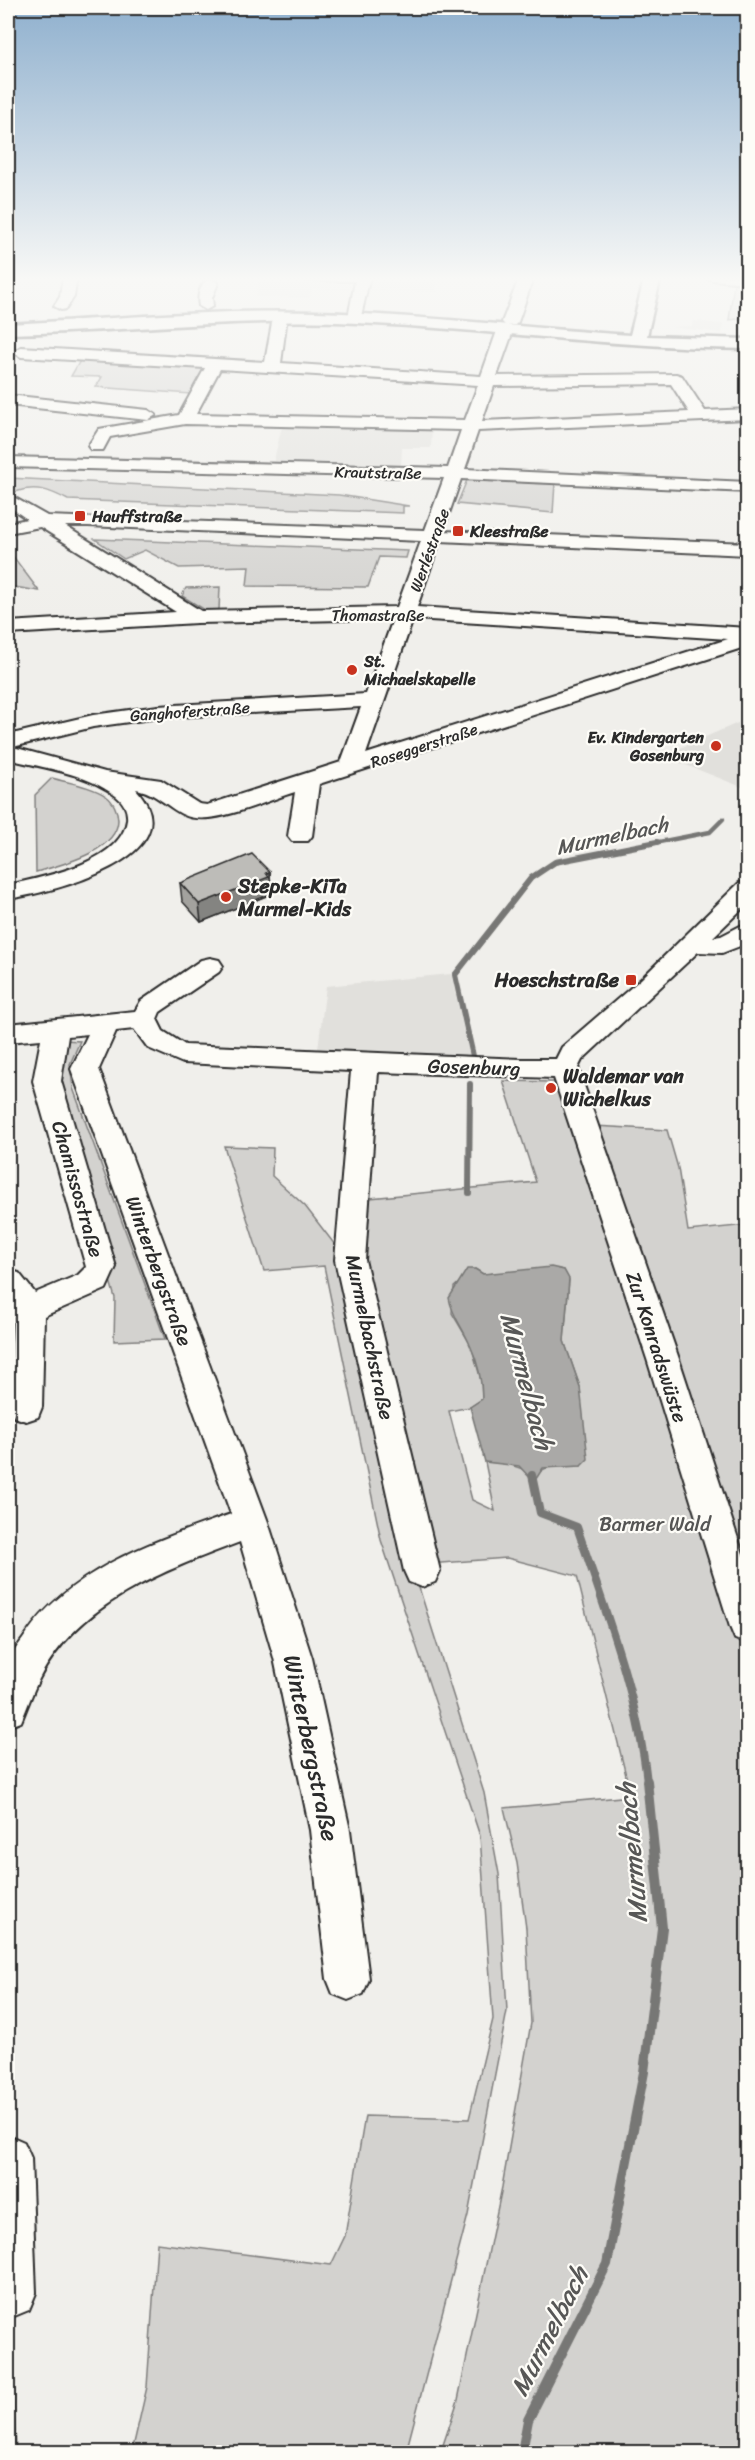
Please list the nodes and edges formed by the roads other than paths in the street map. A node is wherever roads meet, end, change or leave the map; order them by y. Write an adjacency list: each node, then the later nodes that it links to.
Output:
1 (200, 391): 7 (street)
2 (485, 391): 8 (street, Werléstraße)
3 (684, 391): 6 (street)
4 (8, 400): 7 (street)
5 (747, 414): 6 (street)
6 (700, 416): 8 (street)
7 (185, 419): 8 (street); 9 (street)
8 (473, 425): 11 (street, Werléstraße)
9 (97, 446)
10 (8, 462): 11 (street, Krautstraße)
11 (456, 474): 12 (street, Krautstraße); 16 (street, Werléstraße)
12 (747, 487)
13 (8, 499): 14 (street)
14 (43, 521): 15 (street); 16 (street); 19 (street)
15 (8, 528)
16 (435, 534): 17 (street); 18 (street, Werléstraße)
17 (747, 549)
18 (405, 614): 19 (street, Thomastraße); 21 (street, Thomastraße); 23 (street, Werléstraße)
19 (197, 617): 20 (street, Thomastraße)
20 (8, 628)
21 (747, 634)
22 (747, 639): 26 (street, Roseggerstraße)
23 (374, 700): 24 (street, Ganghoferstraße); 26 (street, Werléstraße)
24 (8, 741)
25 (8, 752): 27 (street)
26 (350, 768): 28 (street, Roseggerstraße)
27 (102, 778): 28 (street, Roseggerstraße); 31 (street)
28 (308, 781): 29 (street)
29 (300, 836)
30 (747, 888): 33 (street)
31 (8, 892)
32 (747, 930): 33 (street)
33 (691, 943): 40 (street)
34 (210, 966): 35 (street)
35 (144, 1019): 36 (street); 39 (street, Gosenburg)
36 (107, 1021): 37 (street); 44 (street, Winterbergstraße)
37 (56, 1027): 38 (street); 42 (street, Chamissostraße)
38 (8, 1033)
39 (365, 1063): 40 (street, Gosenburg); 45 (street, Murmelbachstraße)
40 (564, 1068): 46 (street, Zur Konradswüste)
41 (8, 1282): 42 (street)
42 (29, 1309): 43 (street)
43 (26, 1407)
44 (251, 1522): 47 (street); 48 (street, Winterbergstraße)
45 (422, 1571)
46 (747, 1626)
47 (8, 1710)
48 (348, 1979)
49 (8, 2158): 50 (street)
50 (12, 2294)

